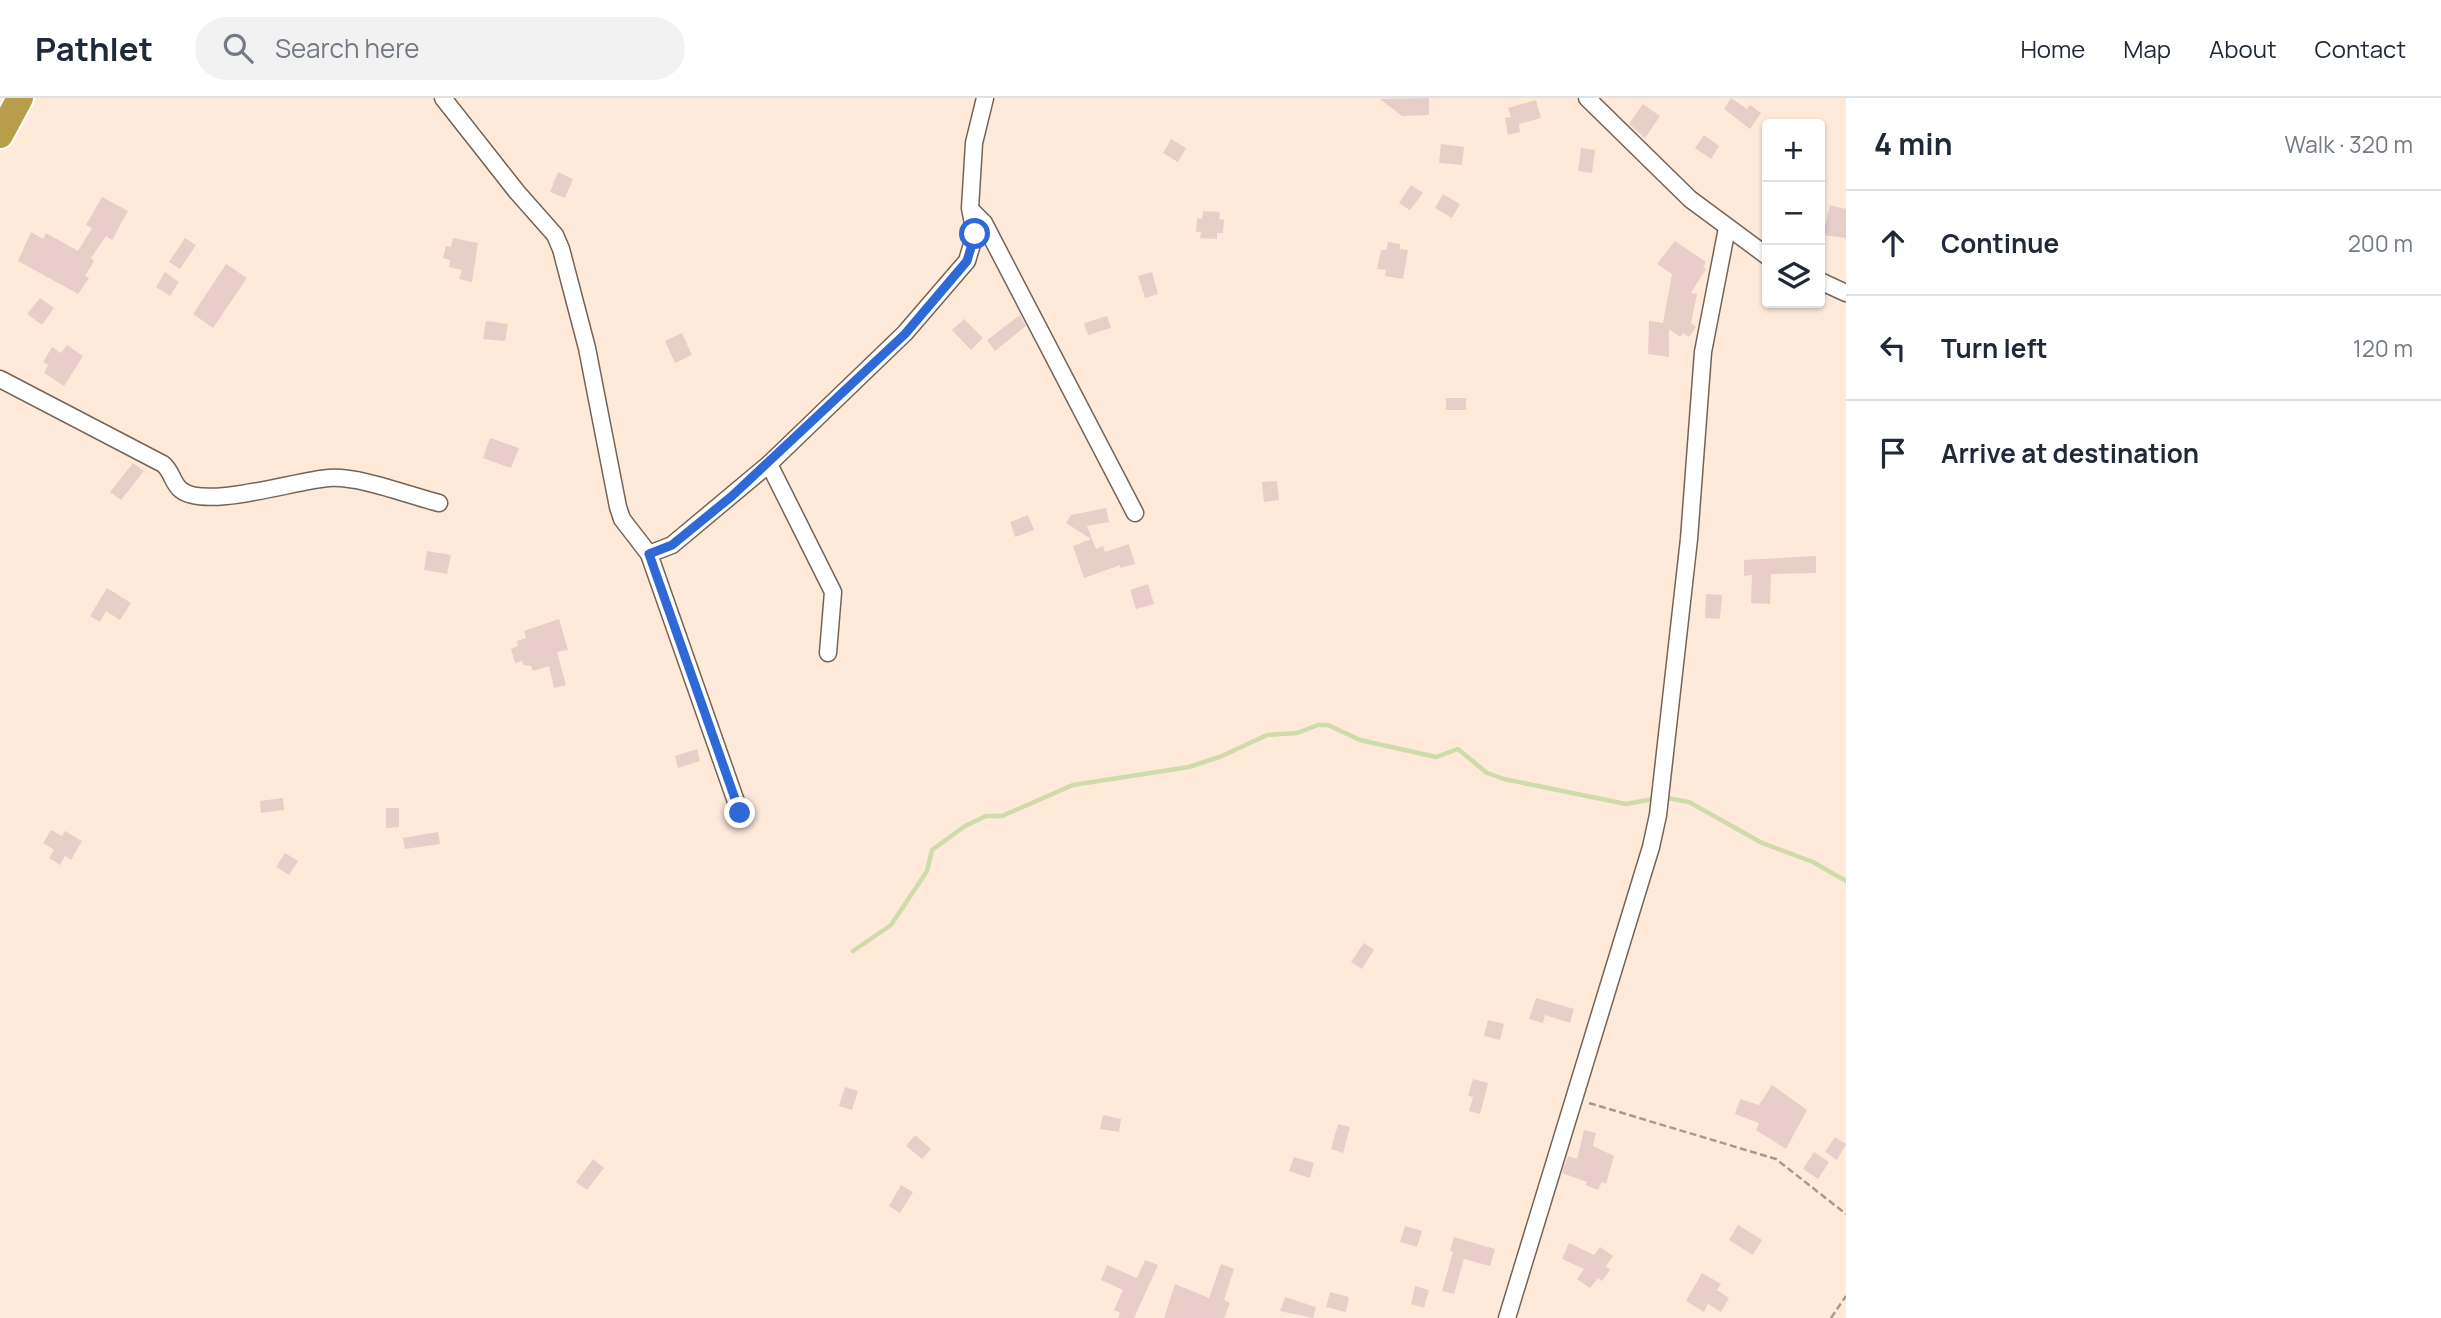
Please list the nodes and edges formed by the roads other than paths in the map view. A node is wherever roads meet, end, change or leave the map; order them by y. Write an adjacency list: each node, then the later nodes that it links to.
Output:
1 (20, 98): 5 (highway)
2 (443, 98): 15 (street)
3 (985, 98): 6 (street)
4 (1587, 98): 7 (street)
5 (0, 135)
6 (970, 208): 12 (street); 14 (street)
7 (1727, 228): 8 (street); 18 (street)
8 (1762, 252)
9 (1825, 283): 10 (street)
10 (1846, 293)
11 (0, 379): 13 (street)
12 (769, 464): 15 (street); 16 (street)
13 (439, 503)
14 (1135, 513)
15 (649, 554): 17 (street)
16 (828, 653)
17 (740, 813)
18 (1507, 1318)

